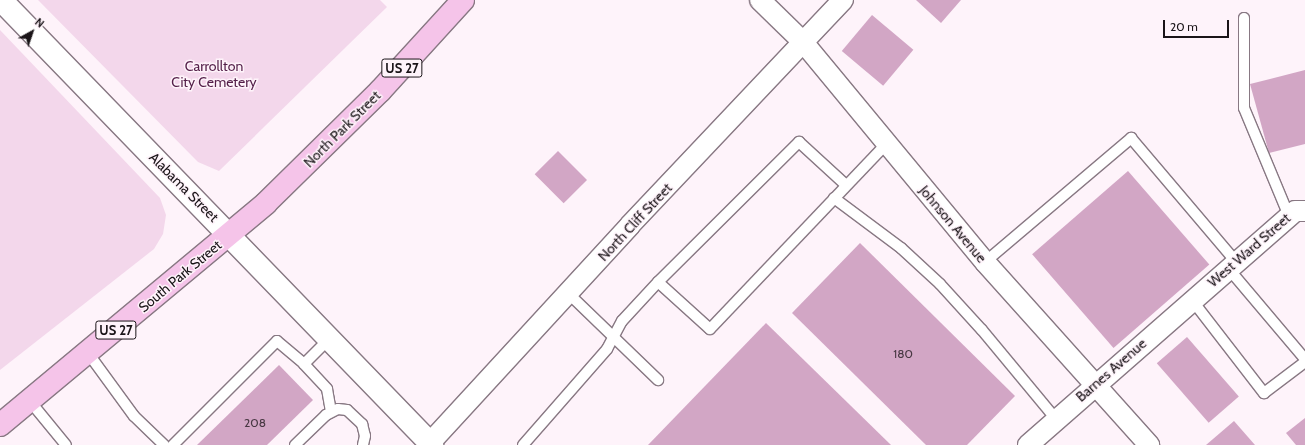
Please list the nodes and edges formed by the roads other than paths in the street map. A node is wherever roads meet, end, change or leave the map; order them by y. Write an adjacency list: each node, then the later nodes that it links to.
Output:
1 (1, 0): 11 (main road, Alabama Street)
2 (463, 0): 11 (main road, North Park Street / US 27)
3 (760, 0): 6 (street, Johnson Avenue)
4 (843, 0): 6 (street, North Cliff Street)
5 (1244, 18): 10 (lane)
6 (803, 42): 7 (street, Johnson Avenue); 15 (street, North Cliff Street)
7 (886, 144): 8 (lane); 12 (street, Johnson Avenue)
8 (846, 185): 9 (lane); 14 (lane)
9 (834, 198): 14 (lane); 27 (lane)
10 (1297, 214): 13 (street, West Ward Street)
11 (231, 234): 18 (main road, Alabama Street); 19 (main road, South Park Street / US 27)
12 (985, 262): 13 (lane); 24 (street, Johnson Avenue)
13 (1232, 265): 16 (street, West Ward Street); 20 (lane)
14 (658, 282): 17 (lane)
15 (569, 294): 17 (lane); 29 (street, North Cliff Street)
16 (1194, 298): 21 (lane); 24 (street, Barnes Avenue)
17 (614, 336): 23 (lane); 35 (lane)
18 (329, 339): 22 (lane); 29 (main road, Alabama Street)
19 (88, 353): 25 (main road, South Park Street / US 27); 31 (lane)
20 (1305, 359)
21 (1305, 362)
22 (304, 364): 26 (lane); 32 (lane)
23 (658, 380)
24 (1095, 384): 27 (street, Barnes Avenue); 37 (street, Johnson Avenue)
25 (29, 400): 28 (main road, South Park Street / US 27); 30 (lane)
26 (331, 410): 33 (lane); 34 (lane)
27 (1056, 419): 36 (street, Barnes Avenue)
28 (0, 425)
29 (430, 444)
30 (66, 445)
31 (164, 445)
32 (173, 445)
33 (295, 445)
34 (363, 445)
35 (523, 445)
36 (1028, 445)
37 (1149, 445)

